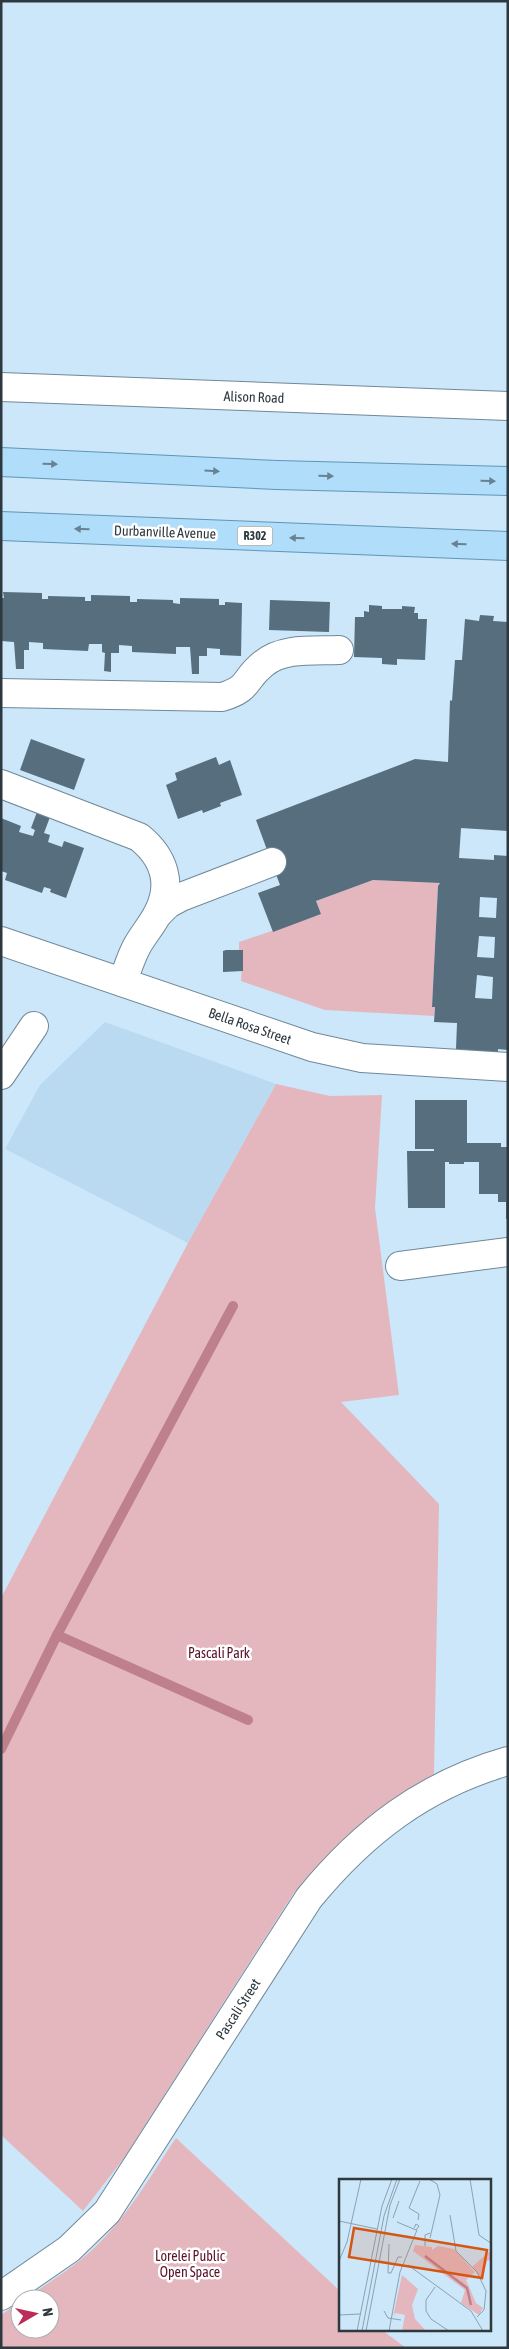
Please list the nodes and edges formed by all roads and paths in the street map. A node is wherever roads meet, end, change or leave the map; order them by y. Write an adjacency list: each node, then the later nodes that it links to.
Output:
1 (1, 387): 2 (street, Alison Road)
2 (508, 406)
3 (1, 462): 4 (main road, one-way to 4)
4 (508, 481)
5 (1, 526): 6 (main road, Durbanville Avenue / R302, one-way to 5)
6 (508, 546)
7 (339, 650): 8 (street)
8 (1, 693)
9 (1, 784): 11 (street)
10 (272, 862): 11 (street)
11 (158, 914): 13 (street)
12 (1, 941): 13 (street, Bella Rosa Street)
13 (122, 982): 15 (street, Bella Rosa Street)
14 (34, 1026): 16 (street)
15 (508, 1067)
16 (1, 1075)
17 (508, 1252): 18 (street)
18 (400, 1266)
19 (508, 1761): 20 (street, Pascali Street)
20 (1, 2296)

